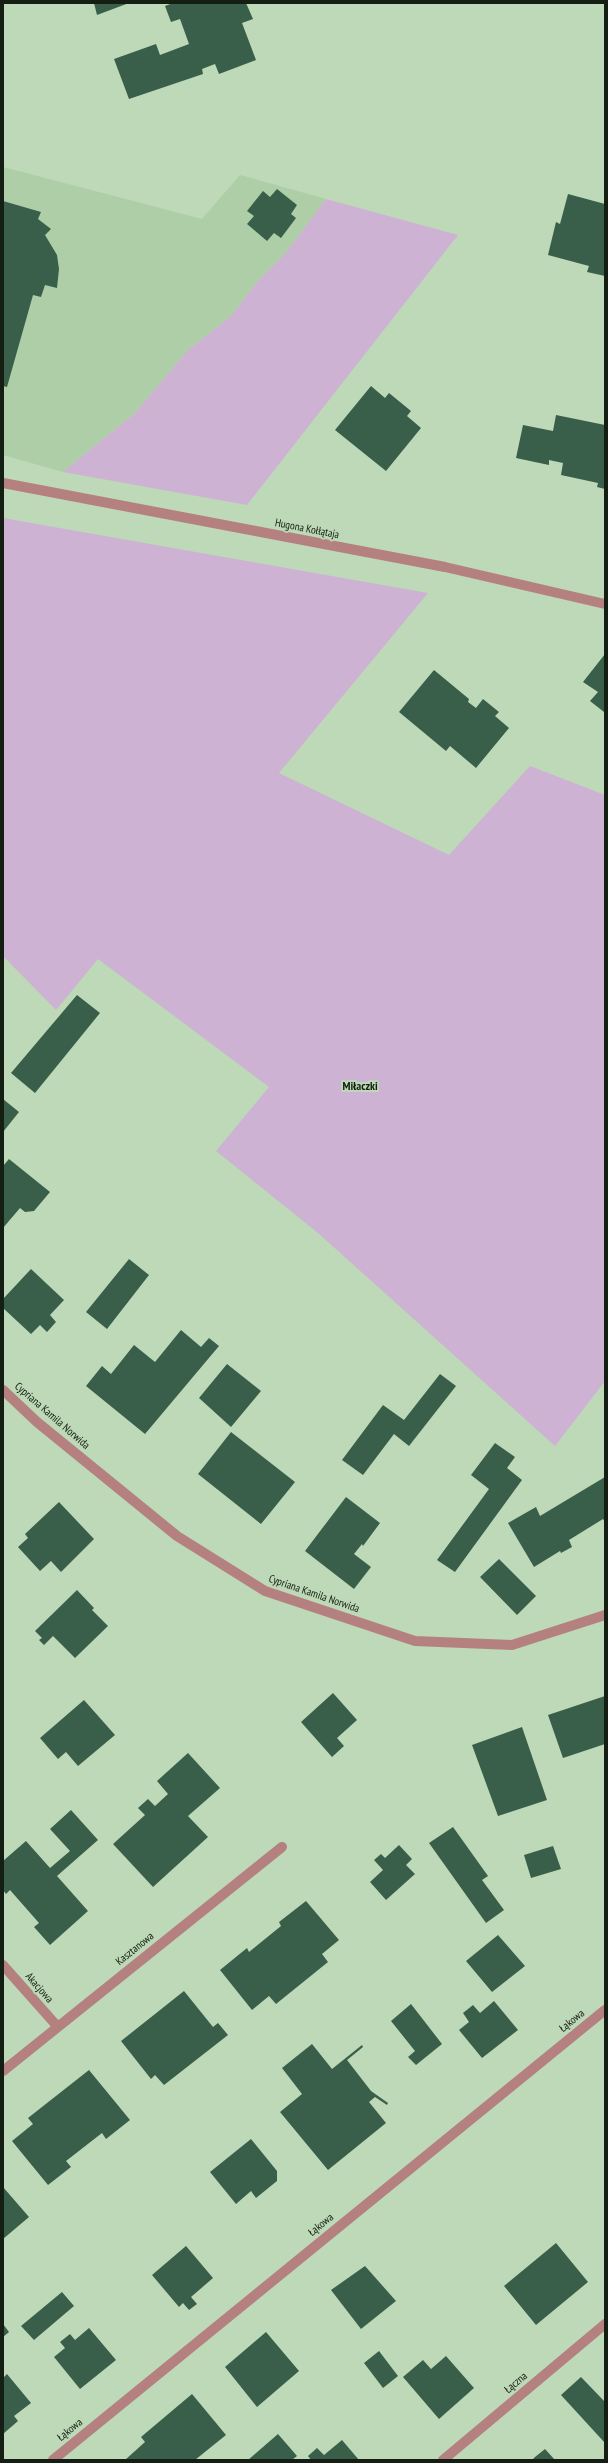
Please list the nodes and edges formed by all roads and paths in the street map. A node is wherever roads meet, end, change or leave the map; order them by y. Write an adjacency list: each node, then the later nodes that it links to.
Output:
1 (3, 483): 2 (street, Hugona Kołłątaja)
2 (605, 604)
3 (3, 1390): 4 (street, Cypriana Kamila Norwida)
4 (605, 1615)
5 (282, 1847): 8 (street, Kasztanowa)
6 (3, 1965): 8 (street, Akacjowa)
7 (605, 2010): 11 (street, Łąkowa)
8 (57, 2026): 9 (street, Kasztanowa)
9 (3, 2071)
10 (605, 2324): 12 (street, Łączna)
11 (53, 2460)
12 (443, 2460)

